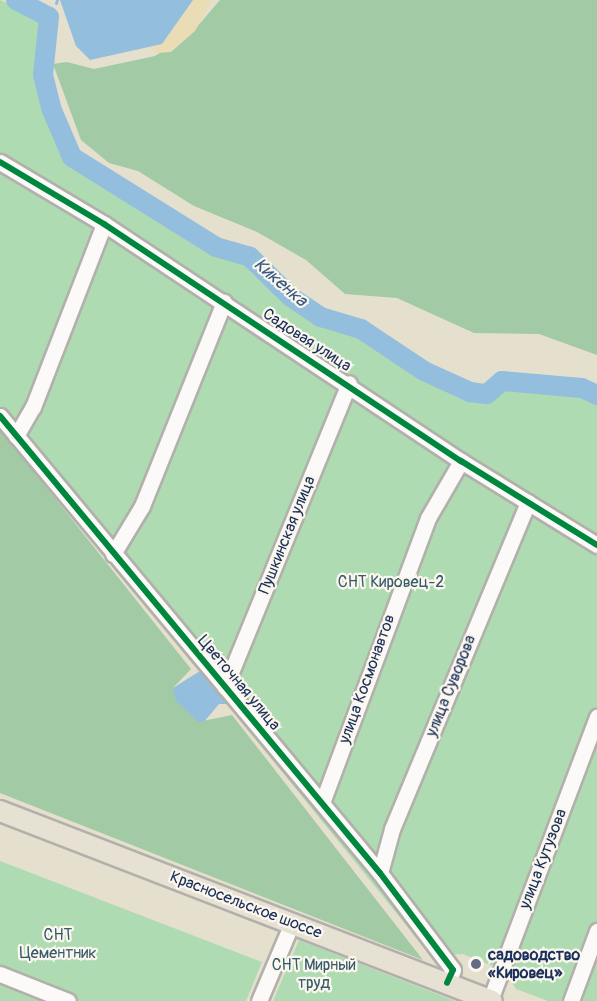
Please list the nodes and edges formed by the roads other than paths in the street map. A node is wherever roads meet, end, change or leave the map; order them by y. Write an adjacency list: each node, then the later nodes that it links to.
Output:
1 (0, 162): 2 (street, Садовая улица)
2 (104, 224): 3 (street, Садовая улица); 6 (street)
3 (224, 302): 4 (street, Садовая улица); 10 (street)
4 (350, 383): 7 (street, Садовая улица); 11 (street, Пушкинская улица)
5 (0, 416): 6 (street, Цветочная улица)
6 (16, 436): 10 (street, Цветочная улица)
7 (461, 461): 8 (street, Садовая улица); 13 (street, улица Космонавтов)
8 (528, 502): 9 (street, Садовая улица); 15 (street, улица Суворова)
9 (597, 545)
10 (113, 554): 11 (street, Цветочная улица)
11 (225, 687): 13 (street, Цветочная улица)
12 (597, 717): 20 (street, улица Кутузова)
13 (322, 803): 15 (street, Цветочная улица)
14 (0, 811): 16 (main road, Красносельское шоссе)
15 (380, 873): 19 (street, Цветочная улица)
16 (292, 923): 19 (main road, Красносельское шоссе); 22 (street)
17 (597, 931): 23 (street)
18 (0, 974): 21 (street)
19 (450, 977): 20 (main road, Красносельское шоссе)
20 (491, 1000)
21 (68, 1001)
22 (259, 1001)
23 (571, 1001)

